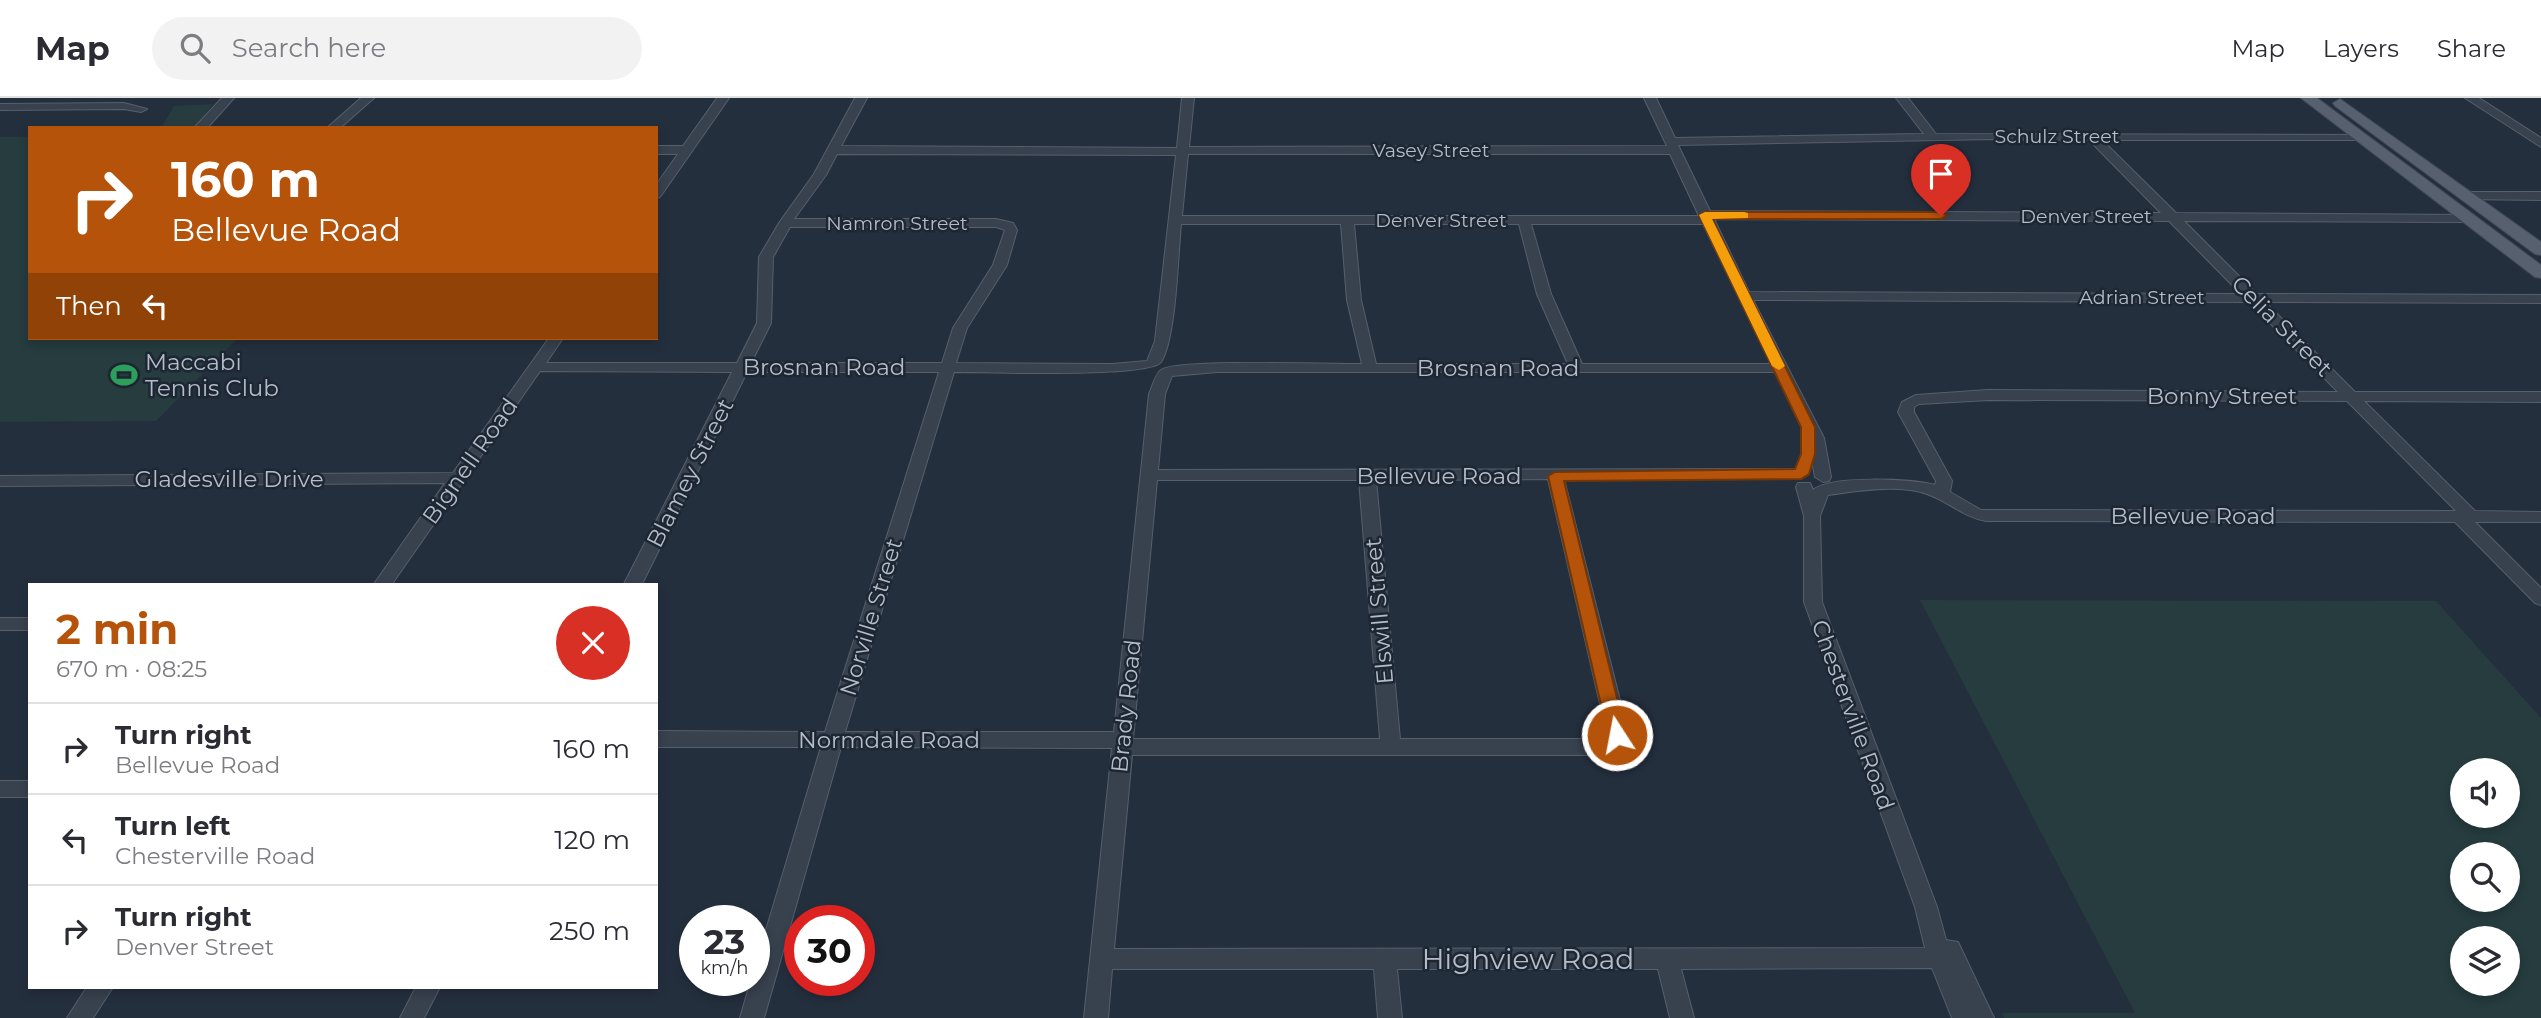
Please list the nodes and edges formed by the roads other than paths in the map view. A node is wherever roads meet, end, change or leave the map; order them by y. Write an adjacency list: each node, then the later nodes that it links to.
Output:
1 (65, 98): 13 (street)
2 (228, 98): 15 (street)
3 (368, 98): 16 (street)
4 (723, 98): 23 (street)
5 (861, 98): 24 (street, Blamey Street)
6 (1188, 98): 25 (street)
7 (1650, 98): 21 (street, Chesterville Road)
8 (1902, 98): 18 (street)
9 (2308, 98): 19 (main road)
10 (2334, 98): 27 (main road)
11 (2471, 98): 20 (street)
12 (0, 107): 13 (street)
13 (52, 107): 14 (street)
14 (141, 109)
15 (202, 126)
16 (335, 126)
17 (2092, 136): 18 (street, Schulz Street); 19 (street, Schulz Street); 32 (street, Celia Street)
18 (1933, 137): 21 (street, Schulz Street)
19 (2360, 137): 26 (main road)
20 (2541, 143)
21 (1672, 146): 25 (street, Vasey Street); 31 (street, Chesterville Road)
22 (658, 150): 23 (street)
23 (687, 150): 28 (street)
24 (832, 150): 25 (street, Vasey Street); 37 (street, Blamey Street)
25 (1183, 151): 34 (street)
26 (2414, 178): 27 (main road); 33 (main road)
27 (2443, 178): 29 (main road)
28 (658, 191)
29 (2466, 196): 30 (street); 39 (main road)
30 (2541, 196)
31 (1706, 217): 32 (street, Denver Street); 36 (street, Denver Street); 41 (street, Chesterville Road)
32 (2173, 217): 33 (street, Denver Street); 42 (street, Celia Street)
33 (2467, 218): 40 (main road)
34 (1176, 220): 35 (street, Denver Street); 48 (street)
35 (1347, 220): 36 (street, Denver Street); 49 (street)
36 (1524, 220): 50 (street)
37 (785, 223): 38 (street, Namron Street); 46 (street, Blamey Street)
38 (1009, 226): 47 (street, Norville Street)
39 (2541, 250)
40 (2541, 273)
41 (1744, 296): 42 (street, Adrian Street); 51 (street, Chesterville Road)
42 (2255, 298): 43 (street, Adrian Street); 52 (street, Celia Street)
43 (2541, 299)
44 (555, 340): 45 (street, Bignell Road)
45 (535, 367): 46 (street, Brosnan Road); 58 (street, Bignell Road)
46 (743, 367): 47 (street, Brosnan Road); 67 (street, Blamey Street)
47 (948, 368): 48 (street, Brosnan Road); 72 (street, Norville Street)
48 (1160, 368): 49 (street, Brosnan Road); 55 (street, Brady Road)
49 (1370, 368): 50 (street, Brosnan Road)
50 (1577, 368): 51 (street, Brosnan Road)
51 (1780, 368): 54 (street, Chesterville Road)
52 (2353, 397): 53 (street, Bonny Street); 62 (street, Bonny Street); 64 (street, Celia Street)
53 (2541, 397)
54 (1808, 427): 59 (street, Chesterville Road); 61 (street, Chesterville Road)
55 (1149, 475): 56 (street, Bellevue Road); 73 (street, Brady Road)
56 (1367, 476): 57 (street, Bellevue Road); 74 (street, Elswill Street)
57 (1555, 476): 59 (street, Bellevue Road); 74 (street, Normdale Road)
58 (458, 478): 60 (street, Gladesville Drive); 66 (street, Bignell Road)
59 (1802, 480): 61 (street, Bellevue Road); 63 (street, Chesterville Road)
60 (0, 481)
61 (1824, 484): 62 (street, Bellevue Road); 63 (street, Chesterville Road)
62 (1942, 494): 64 (street, Bellevue Road)
63 (1812, 516): 77 (street, Chesterville Road)
64 (2466, 517): 65 (street, Bellevue Road); 68 (street, Celia Street)
65 (2541, 517)
66 (384, 583)
67 (634, 583)
68 (2541, 599)
69 (0, 624): 70 (street)
70 (28, 624)
71 (658, 739): 72 (street, Normdale Road)
72 (833, 739): 73 (street, Normdale Road); 85 (street, Norville Street)
73 (1122, 744): 74 (street, Normdale Road); 78 (street, Brady Road)
74 (1391, 746)
75 (0, 789): 76 (street)
76 (28, 789)
77 (1947, 958): 80 (street, Highview Road); 89 (street, Chesterville Road); 90 (street, Chesterville Road)
78 (1101, 959): 79 (street, Highview Road); 86 (street, Brady Road)
79 (1385, 959): 80 (street, Highview Road); 87 (street)
80 (1667, 959): 88 (street)
81 (100, 989): 83 (street)
82 (427, 989): 84 (street)
83 (79, 1018)
84 (412, 1018)
85 (752, 1018)
86 (1096, 1018)
87 (1391, 1018)
88 (1682, 1018)
89 (1964, 1018)
90 (1982, 1018)

